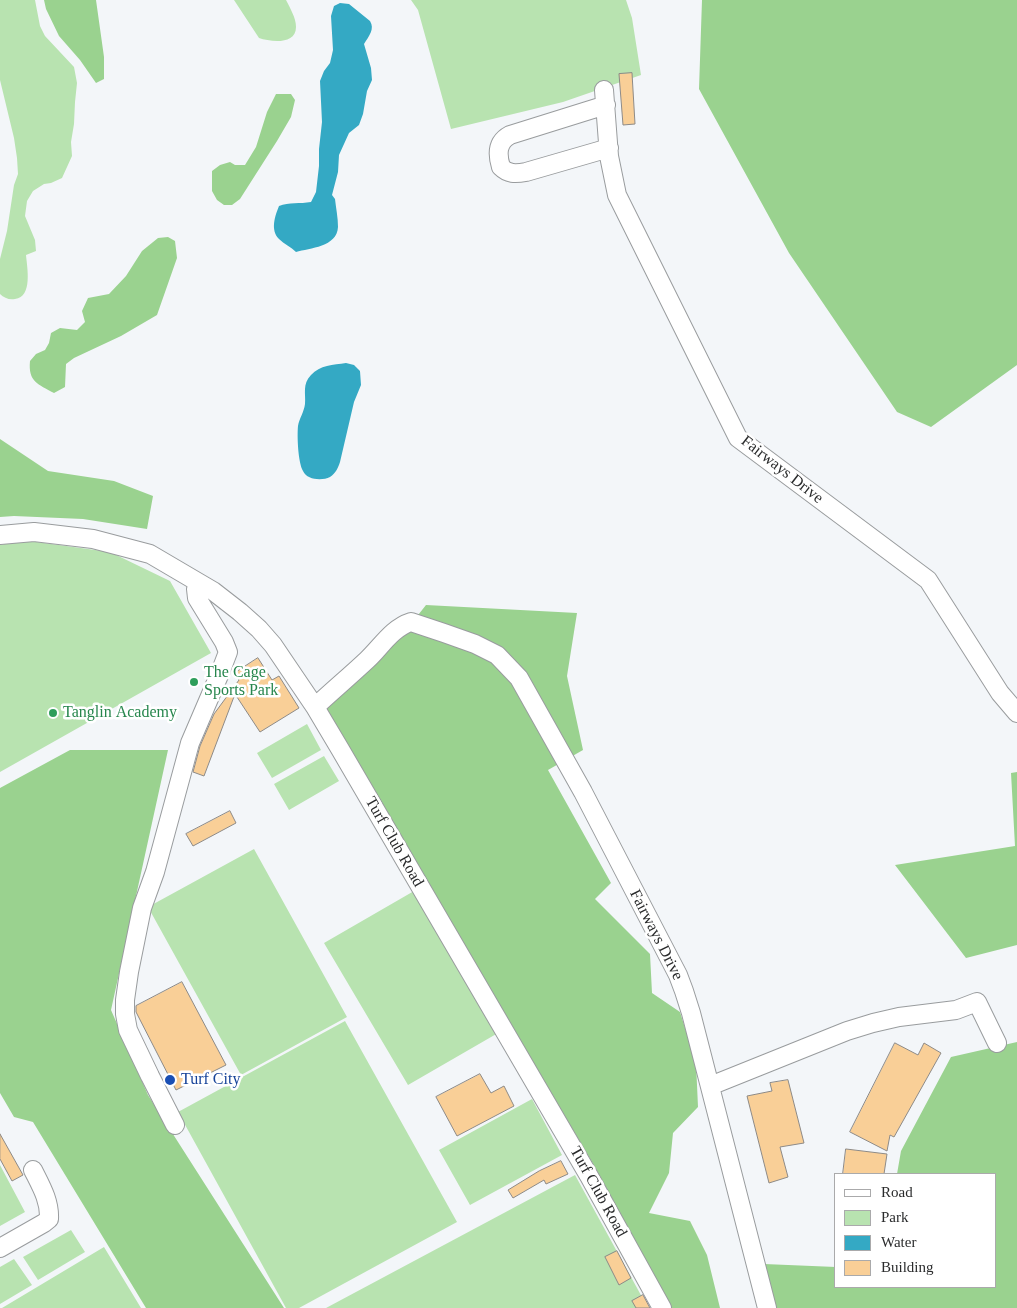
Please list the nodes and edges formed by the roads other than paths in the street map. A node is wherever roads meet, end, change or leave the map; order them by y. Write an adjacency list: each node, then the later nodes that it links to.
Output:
1 (609, 148): 1 (street, Fairways Drive); 5 (street, Fairways Drive)
2 (0, 535): 3 (street, Turf Club Road)
3 (200, 584): 4 (street, Turf Club Road); 8 (street)
4 (315, 707): 7 (street, Fairways Drive); 11 (street, Turf Club Road)
5 (1017, 713)
6 (997, 1043): 7 (street)
7 (710, 1086): 12 (street, Fairways Drive)
8 (176, 1125)
9 (33, 1170): 10 (street)
10 (0, 1248)
11 (662, 1308)
12 (767, 1308)

